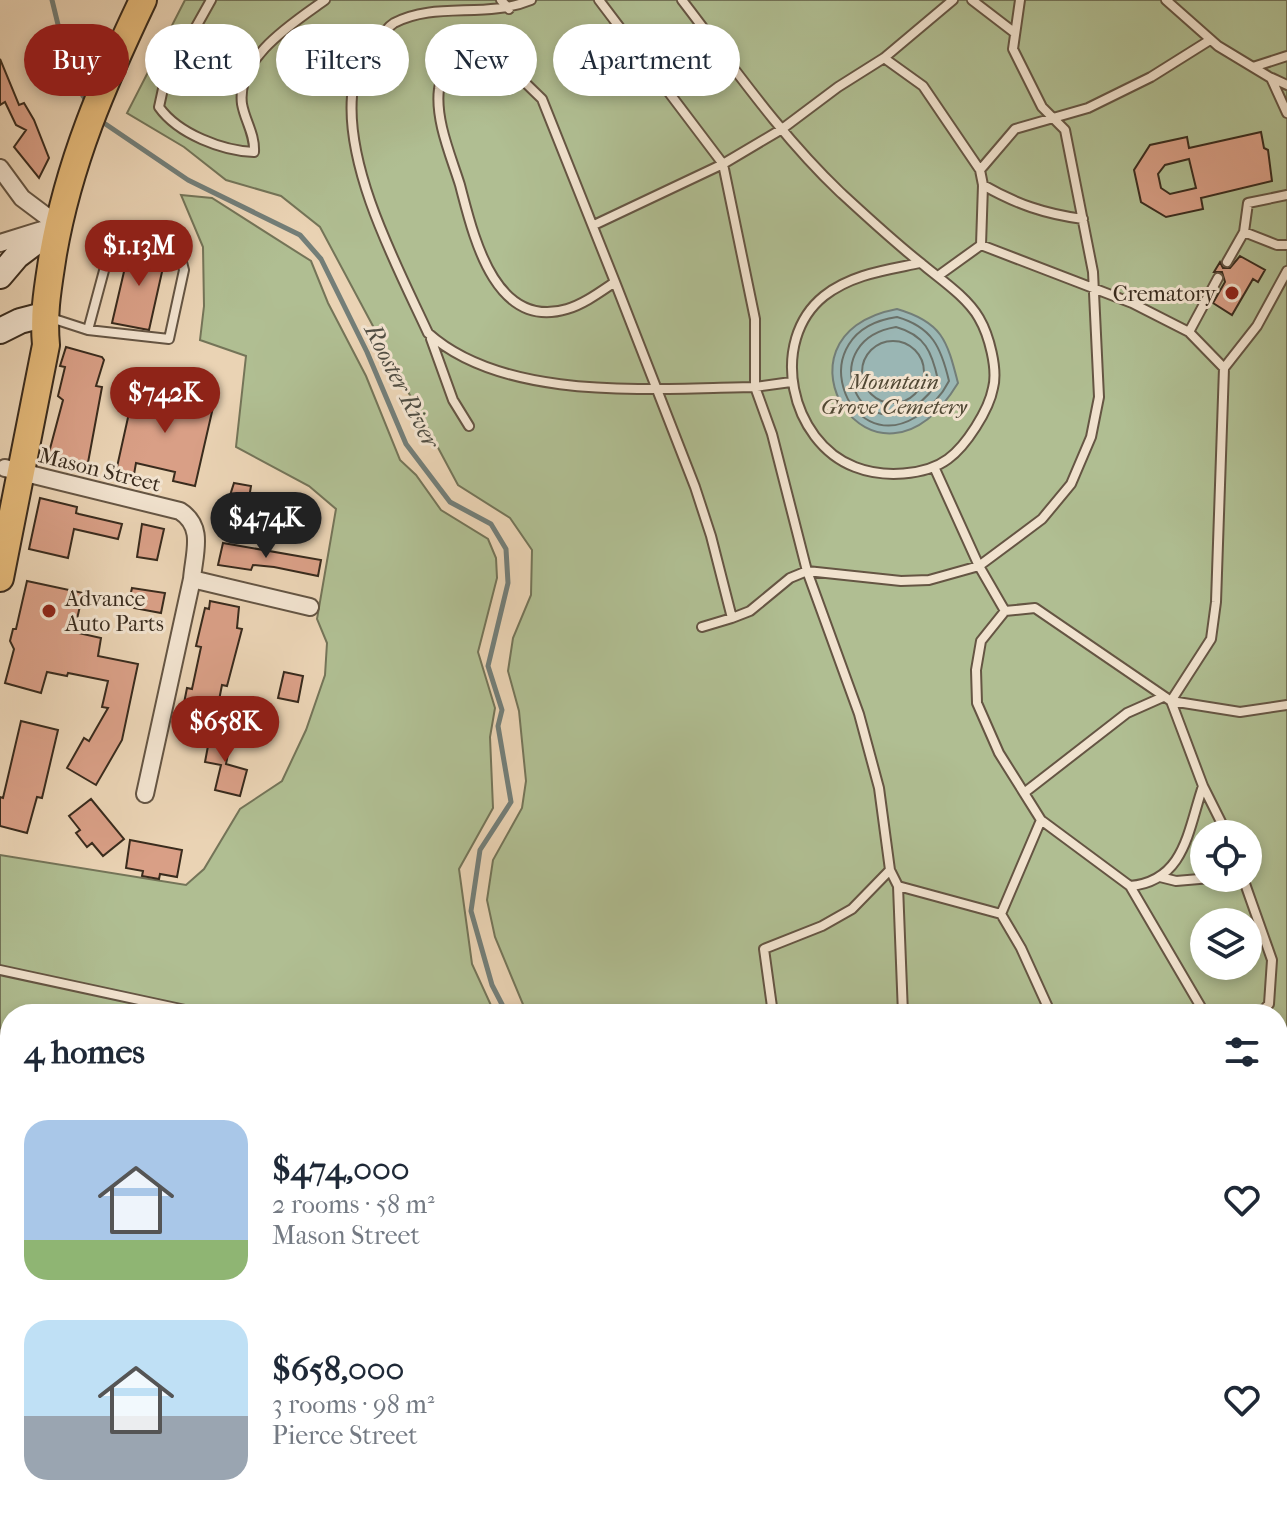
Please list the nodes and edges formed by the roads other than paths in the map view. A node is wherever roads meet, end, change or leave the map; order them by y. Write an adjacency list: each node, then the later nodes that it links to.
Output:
1 (143, 0): 29 (main road)
2 (211, 0): 3 (lane)
3 (325, 0)
4 (501, 0): 12 (lane)
5 (531, 0): 12 (lane)
6 (599, 0): 23 (lane)
7 (682, 0): 22 (lane)
8 (953, 0): 16 (lane)
9 (972, 0): 13 (lane)
10 (1020, 0): 13 (lane)
11 (1166, 0): 14 (lane)
12 (509, 9): 47 (lane)
13 (1015, 33): 21 (lane)
14 (1210, 40): 17 (lane); 21 (lane)
15 (1287, 56): 17 (lane)
16 (884, 58): 22 (lane); 25 (lane)
17 (1253, 67): 18 (lane)
18 (1271, 78): 19 (lane); 20 (lane)
19 (1287, 85)
20 (1287, 113)
21 (1054, 119): 25 (lane); 28 (lane)
22 (782, 129): 23 (lane); 36 (lane)
23 (723, 164): 30 (lane); 50 (lane)
24 (0, 168): 29 (street)
25 (980, 170): 26 (lane)
26 (983, 185): 28 (lane); 33 (lane)
27 (1287, 195): 31 (lane)
28 (1083, 219): 42 (lane)
29 (58, 225): 32 (street); 38 (main road); 43 (main road)
30 (594, 225): 41 (lane); 41 (lane)
31 (1244, 232): 34 (lane); 35 (lane)
32 (0, 243)
33 (981, 245): 39 (lane); 42 (lane)
34 (1287, 245)
35 (1227, 262)
36 (920, 263): 39 (lane); 49 (lane)
37 (1287, 271): 48 (lane)
38 (0, 276)
39 (938, 276): 53 (lane)
40 (1218, 278): 46 (lane)
41 (615, 282): 51 (lane)
42 (1092, 289): 46 (lane); 55 (lane)
43 (43, 315): 44 (main road); 45 (lane); 54 (main road)
44 (1, 327)
45 (88, 330): 45 (lane)
46 (1189, 332): 48 (lane)
47 (428, 333): 51 (lane); 52 (lane)
48 (1224, 368): 63 (lane)
49 (791, 382): 50 (lane); 53 (lane)
50 (755, 387): 51 (lane); 56 (lane)
51 (656, 388): 61 (lane)
52 (469, 426)
53 (935, 469): 55 (lane)
54 (9, 477): 57 (main road); 58 (street, Mason Street)
55 (979, 566): 56 (lane); 60 (lane)
56 (807, 571): 61 (lane); 70 (lane)
57 (0, 578)
58 (192, 579): 59 (street); 67 (street)
59 (310, 607)
60 (1005, 611): 63 (lane); 66 (lane)
61 (732, 618): 62 (lane)
62 (702, 627)
63 (1167, 699): 64 (lane); 65 (lane); 66 (lane)
64 (1287, 705)
65 (1203, 786): 69 (lane); 71 (lane)
66 (1024, 793): 68 (lane)
67 (145, 794)
68 (1041, 820): 74 (lane); 76 (lane)
69 (1220, 820)
70 (890, 870): 73 (lane); 79 (lane)
71 (1160, 877): 72 (lane); 74 (lane)
72 (1190, 880)
73 (898, 886): 76 (lane); 80 (lane)
74 (1130, 886): 82 (lane)
75 (1248, 892): 83 (lane)
76 (1001, 914): 81 (lane)
77 (0, 970): 78 (lane)
78 (158, 1004)
79 (772, 1004)
80 (903, 1004)
81 (1046, 1004)
82 (1199, 1004)
83 (1269, 1004)

